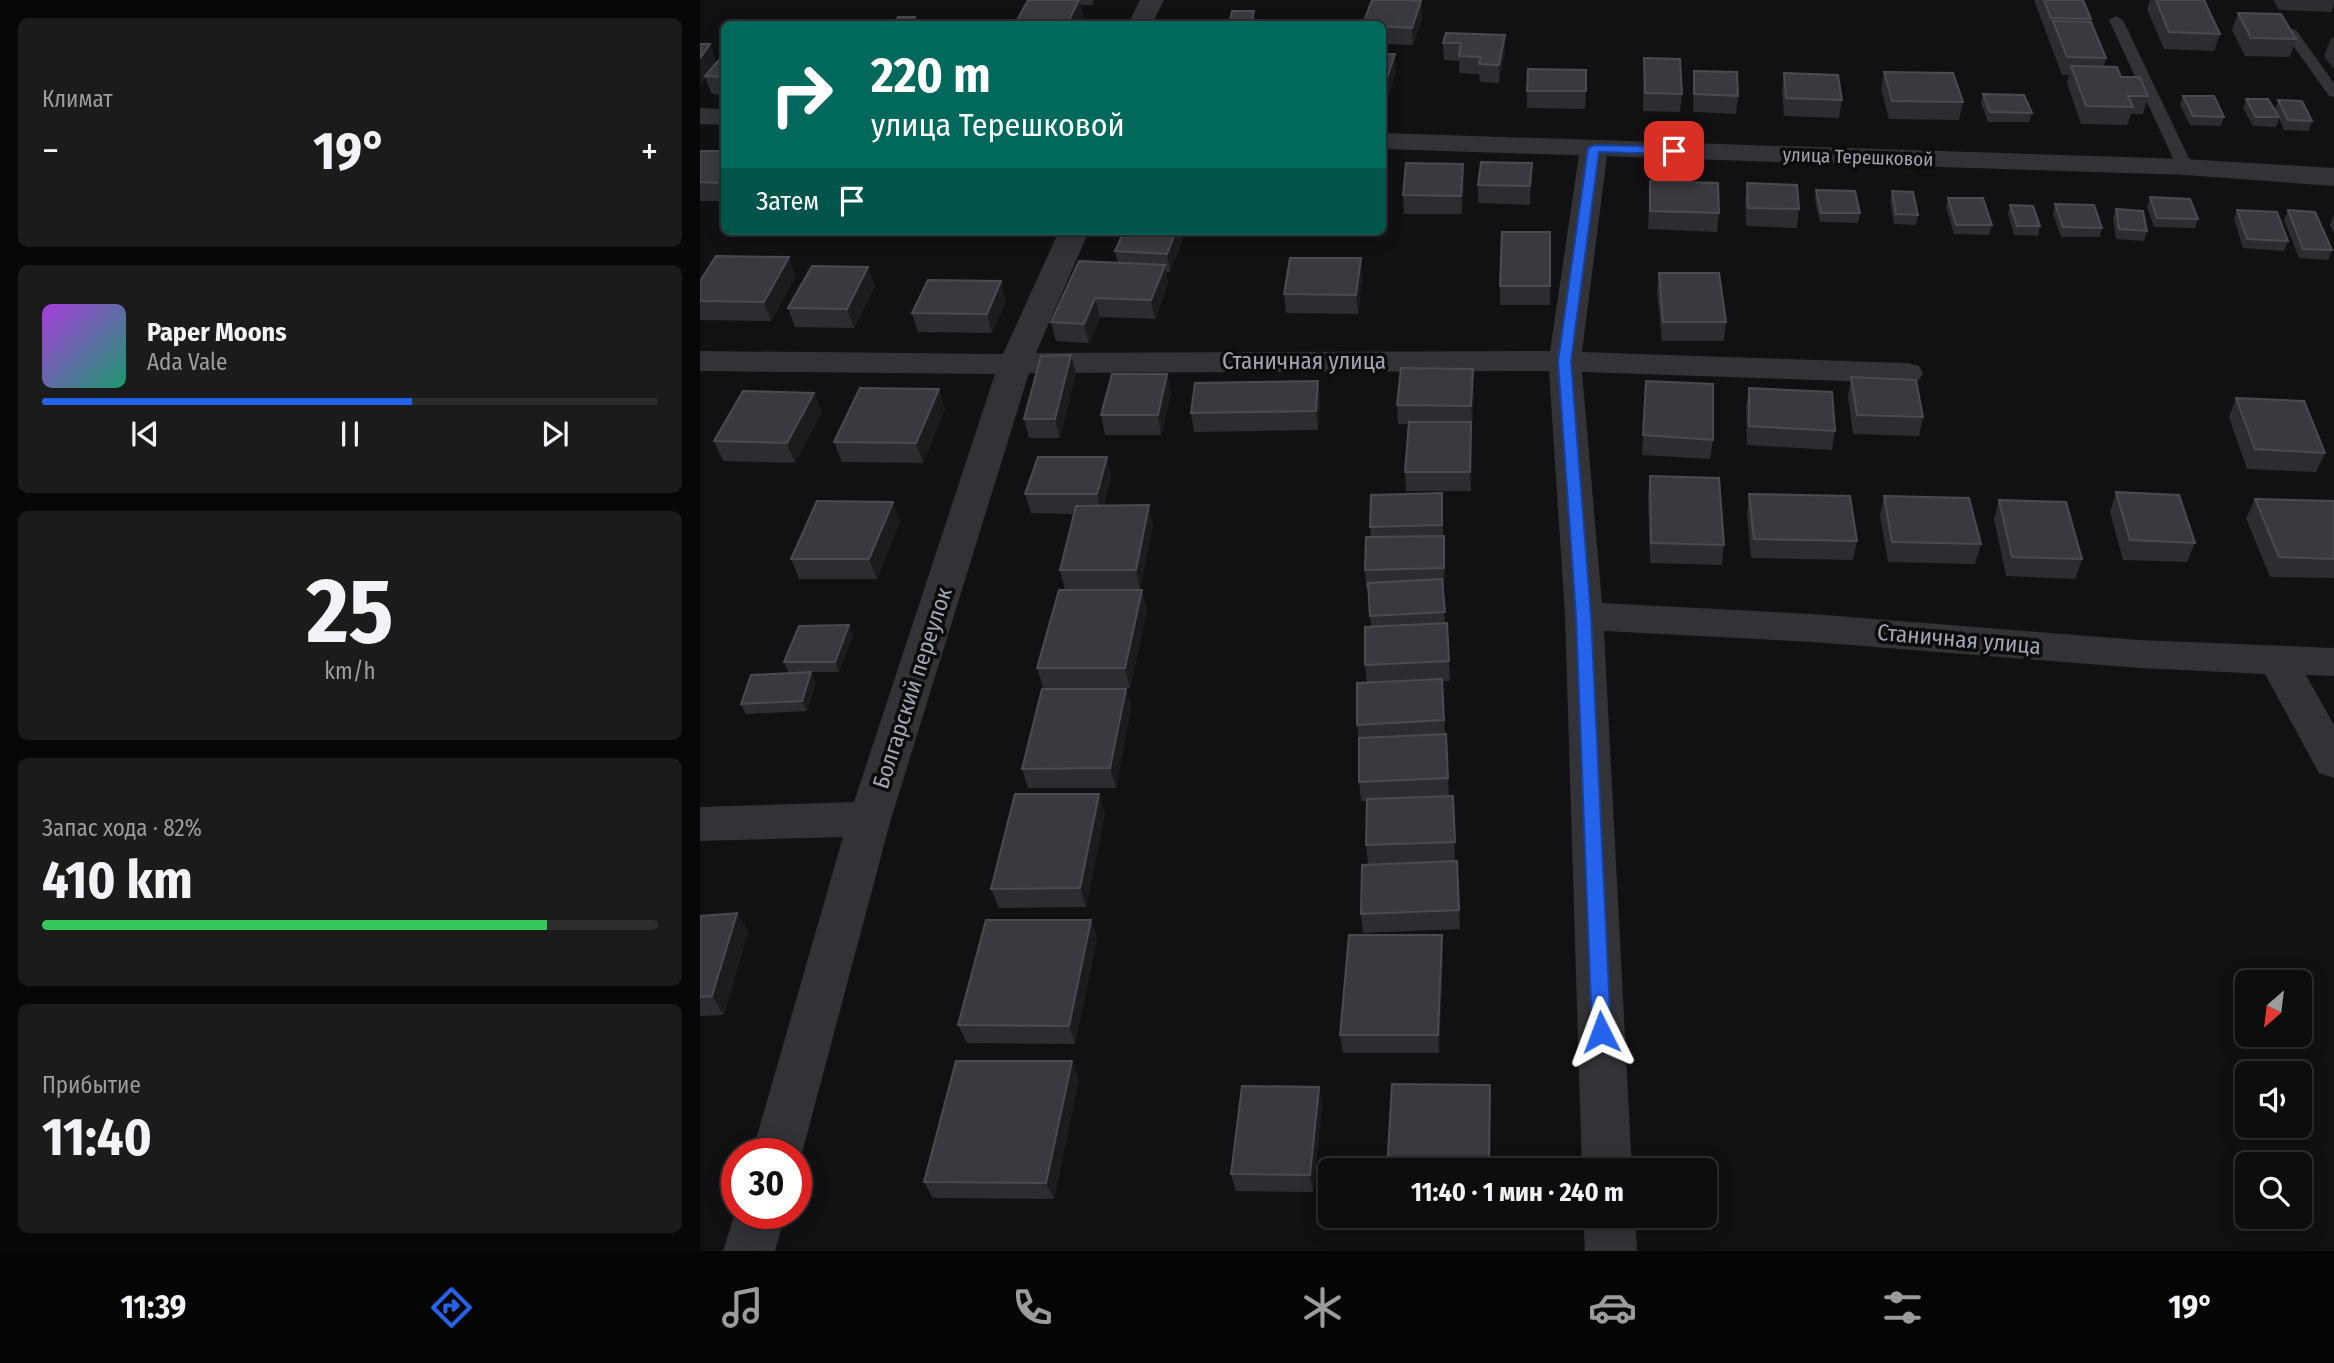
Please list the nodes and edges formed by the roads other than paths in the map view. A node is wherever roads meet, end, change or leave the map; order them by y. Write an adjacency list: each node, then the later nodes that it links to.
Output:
1 (1152, 0): 3 (street)
2 (2116, 20): 10 (lane)
3 (1142, 21)
4 (2291, 33): 5 (lane)
5 (2334, 93)
6 (700, 117): 7 (street)
7 (721, 117)
8 (1386, 141): 9 (street, улица Терешковой)
9 (1594, 148): 10 (street, улица Терешковой); 14 (street)
10 (2185, 167): 11 (street, улица Терешковой)
11 (2334, 177)
12 (1072, 235): 15 (street, Болгарский переулок)
13 (700, 361): 15 (street, Станичная улица)
14 (1565, 361): 15 (street, Станичная улица); 16 (street, Станичная улица); 17 (street)
15 (1016, 364): 21 (street, Болгарский переулок)
16 (1907, 373)
17 (1584, 616): 18 (street, Станичная улица); 24 (street)
18 (2278, 661): 19 (street, Станичная улица); 20 (street)
19 (2334, 662)
20 (2334, 762)
21 (870, 819): 22 (street); 23 (street, Болгарский переулок)
22 (700, 824)
23 (781, 1138)
24 (1606, 1158)
25 (1610, 1228): 28 (street)
26 (755, 1229): 27 (street)
27 (749, 1251)
28 (1611, 1251)

